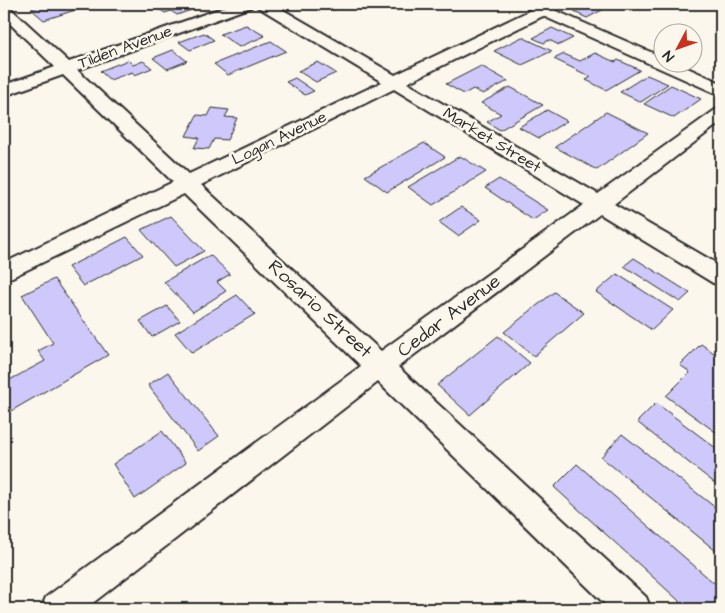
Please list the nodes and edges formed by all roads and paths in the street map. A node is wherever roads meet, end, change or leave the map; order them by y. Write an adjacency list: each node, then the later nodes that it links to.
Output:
1 (246, 4): 5 (street, Tilden Avenue)
2 (263, 4): 6 (street, Market Street)
3 (542, 6): 6 (street, Logan Avenue); 7 (street)
4 (4, 10): 5 (street, Rosario Street)
5 (65, 69): 8 (street, Tilden Avenue); 10 (street, Rosario Street)
6 (394, 82): 10 (street, Logan Avenue); 11 (street, Market Street)
7 (721, 90)
8 (4, 91)
9 (721, 114): 11 (street, Cedar Avenue)
10 (187, 184): 12 (street, Logan Avenue); 14 (street, Rosario Street)
11 (599, 204): 13 (street, Market Street); 14 (street, Cedar Avenue)
12 (4, 273)
13 (721, 277)
14 (380, 366): 15 (street, Cedar Avenue); 16 (street, Rosario Street)
15 (58, 609)
16 (634, 609)

